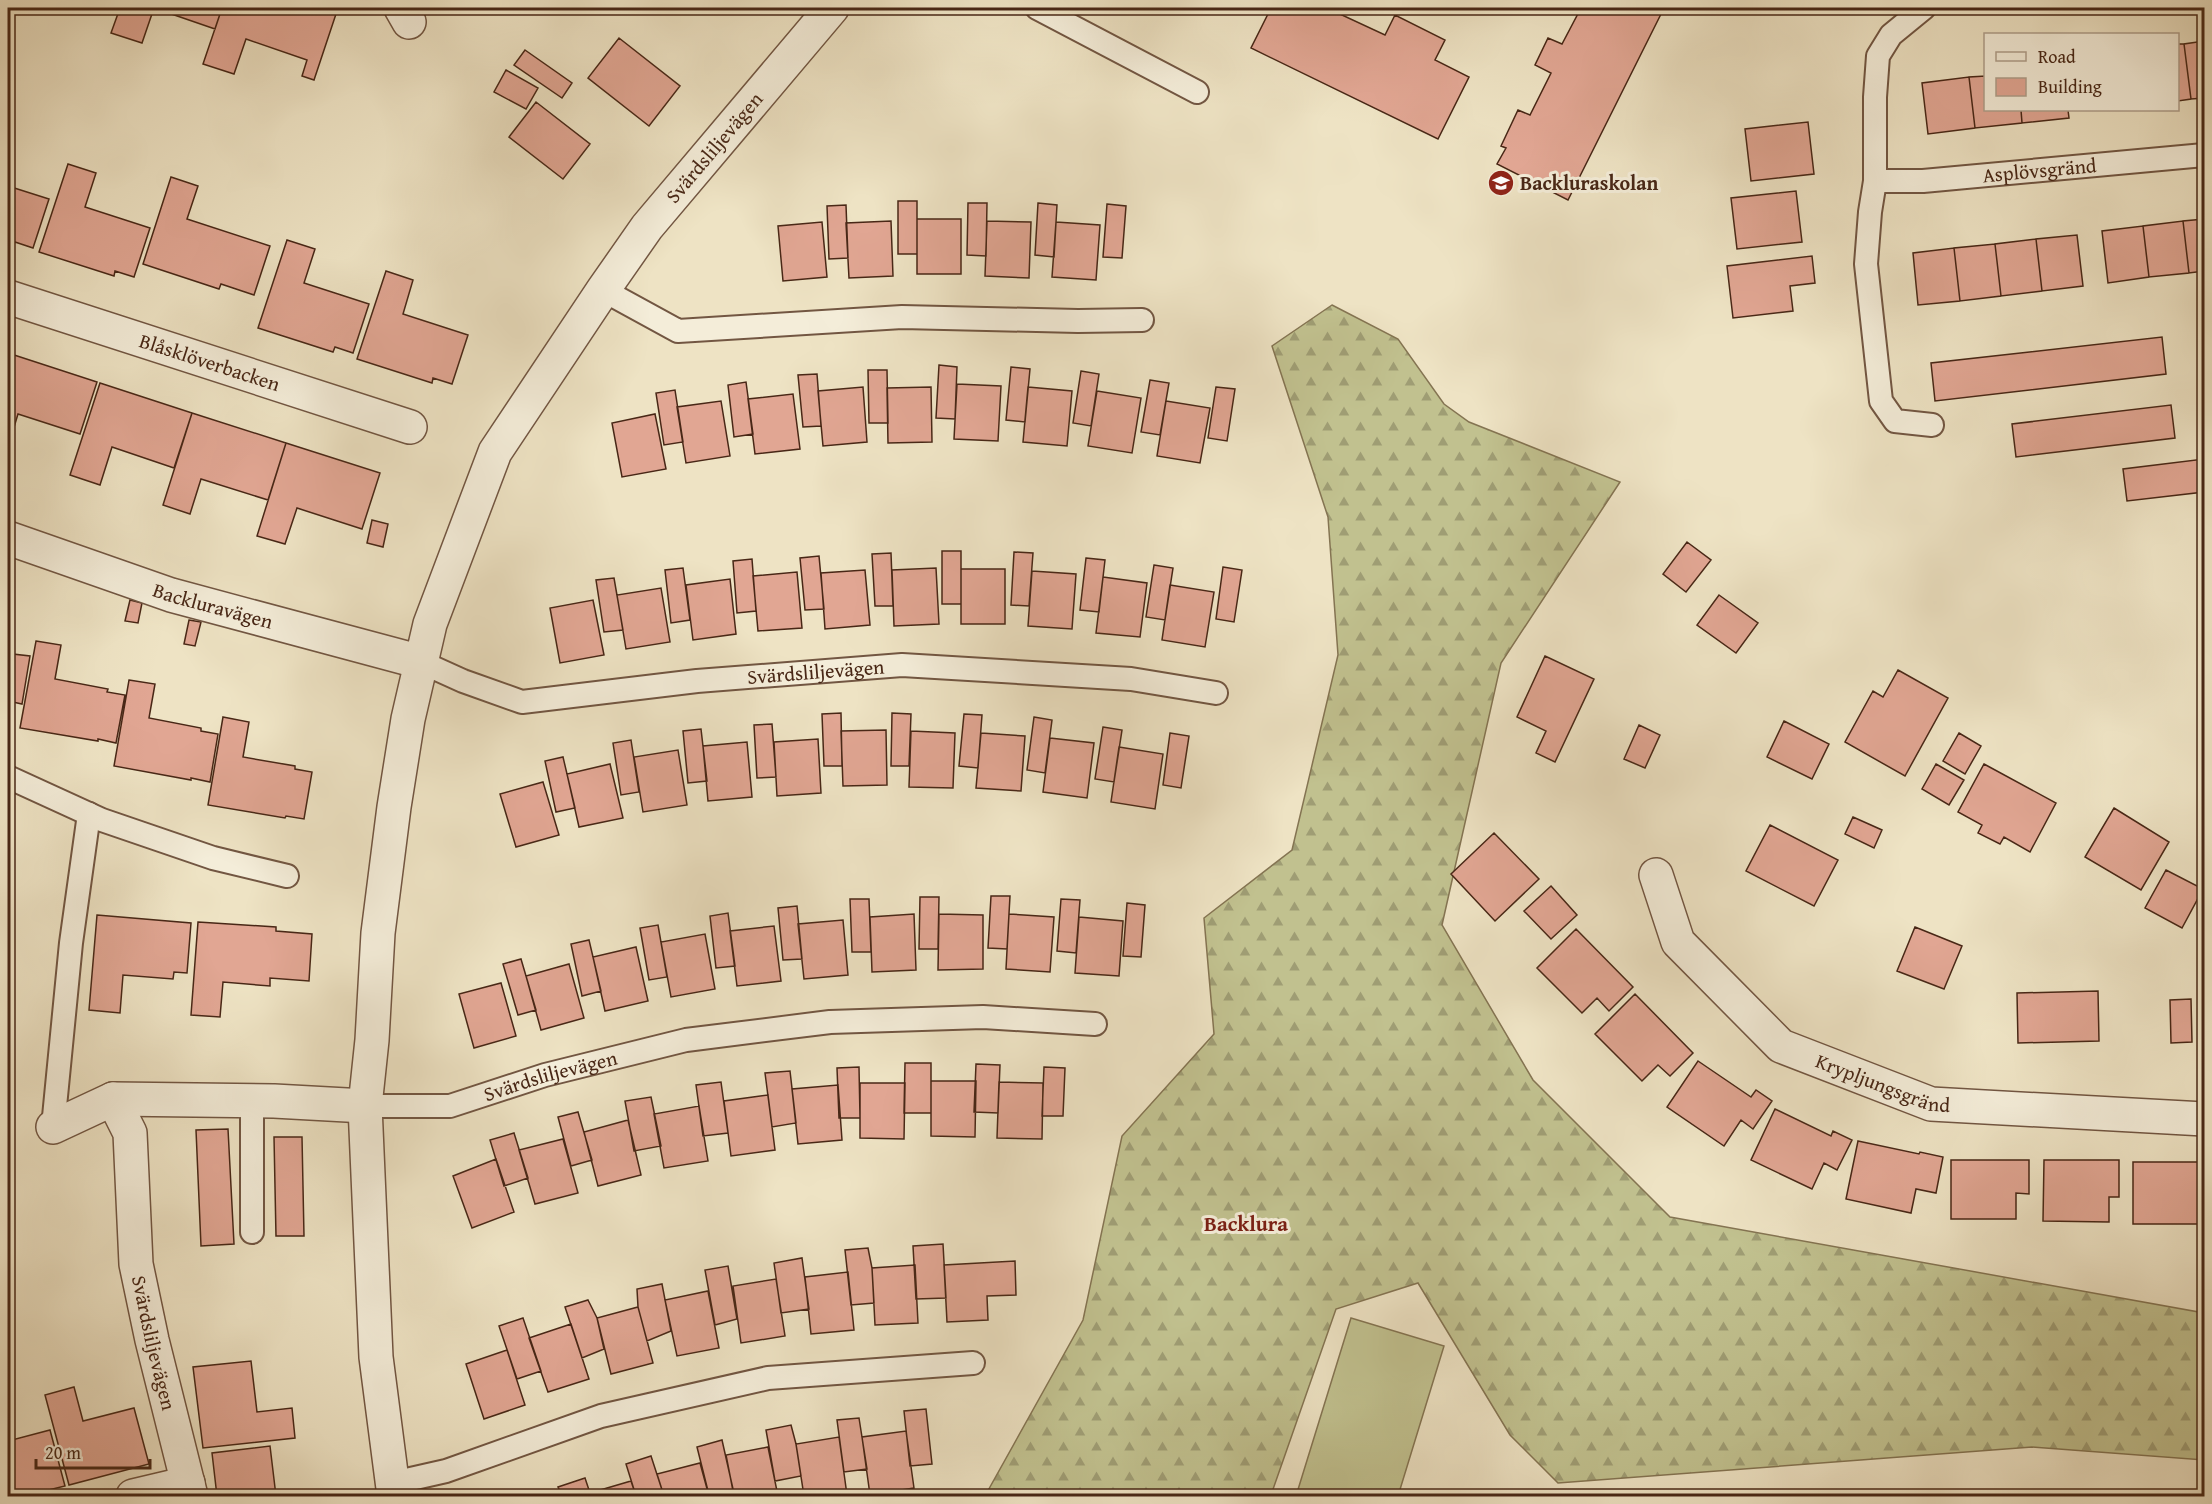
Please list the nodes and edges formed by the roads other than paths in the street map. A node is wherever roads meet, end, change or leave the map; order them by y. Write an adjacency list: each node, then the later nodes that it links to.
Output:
1 (832, 8): 7 (street, Svärdsliljevägen)
2 (1037, 8): 4 (lane)
3 (1924, 8): 6 (lane)
4 (1197, 92)
5 (2205, 156): 6 (lane, Asplövsgränd)
6 (1875, 182): 10 (lane)
7 (603, 290): 9 (lane); 13 (street, Svärdsliljevägen)
8 (8, 297): 11 (street, Blåsklöverbacken)
9 (1142, 320)
10 (1932, 424)
11 (410, 427)
12 (8, 538): 13 (street, Backluravägen)
13 (421, 662): 14 (lane, Svärdsliljevägen); 22 (street, Svärdsliljevägen)
14 (1216, 693)
15 (8, 777): 16 (lane)
16 (89, 814): 18 (lane); 24 (lane, Svärdsliljevägen)
17 (1656, 875): 23 (street, Krypljungsgränd)
18 (287, 876)
19 (1095, 1024): 22 (lane, Svärdsliljevägen)
20 (113, 1099): 21 (street, Svärdsliljevägen); 24 (street, Svärdsliljevägen); 27 (street, Svärdsliljevägen)
21 (252, 1101): 22 (street, Svärdsliljevägen); 25 (lane)
22 (365, 1106): 28 (street, Svärdsliljevägen)
23 (2205, 1119)
24 (53, 1127)
25 (252, 1232)
26 (973, 1363): 28 (lane, Svärdsliljevägen)
27 (189, 1490): 29 (street, Svärdsliljevägen)
28 (393, 1490)
29 (133, 1497)

